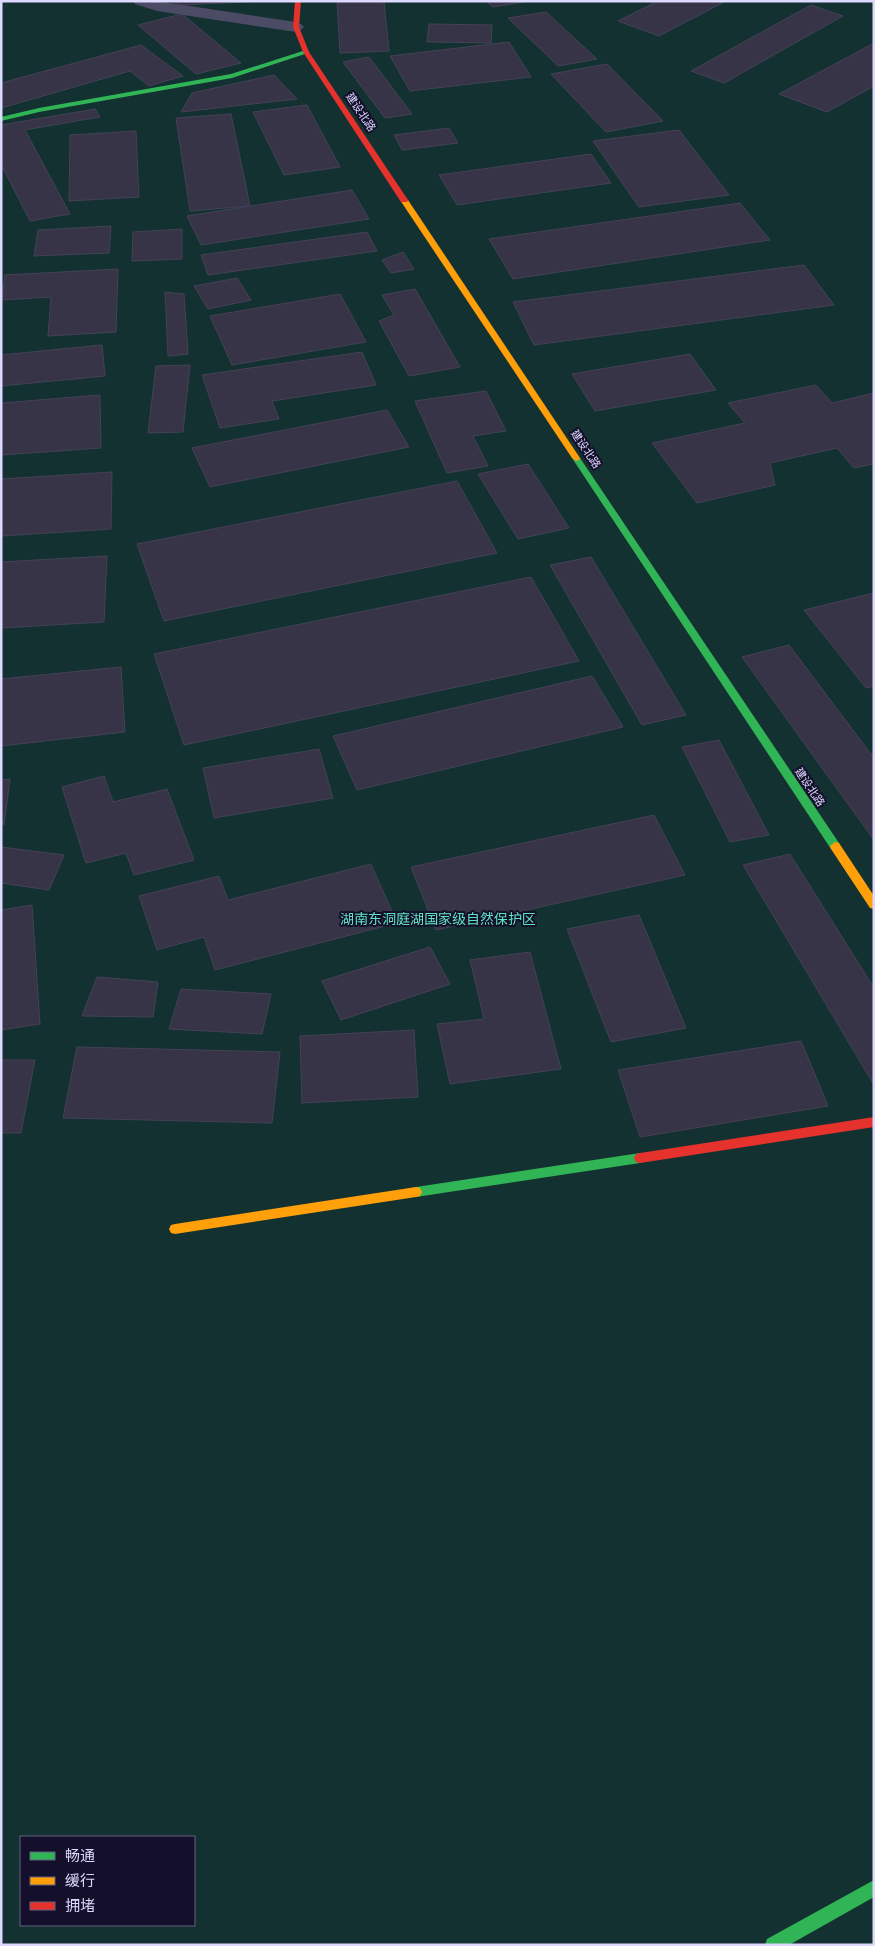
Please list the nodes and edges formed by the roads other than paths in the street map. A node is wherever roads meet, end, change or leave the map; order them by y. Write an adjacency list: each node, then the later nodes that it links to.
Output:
1 (140, 1): 3 (street)
2 (298, 1): 3 (main road, 建设北路)
3 (296, 27): 4 (main road, 建设北路)
4 (306, 52): 5 (main road); 6 (main road, 建设北路)
5 (1, 119)
6 (874, 905)
7 (874, 1122): 8 (main road)
8 (175, 1229)
9 (874, 1888): 10 (main road)
10 (773, 1945)

